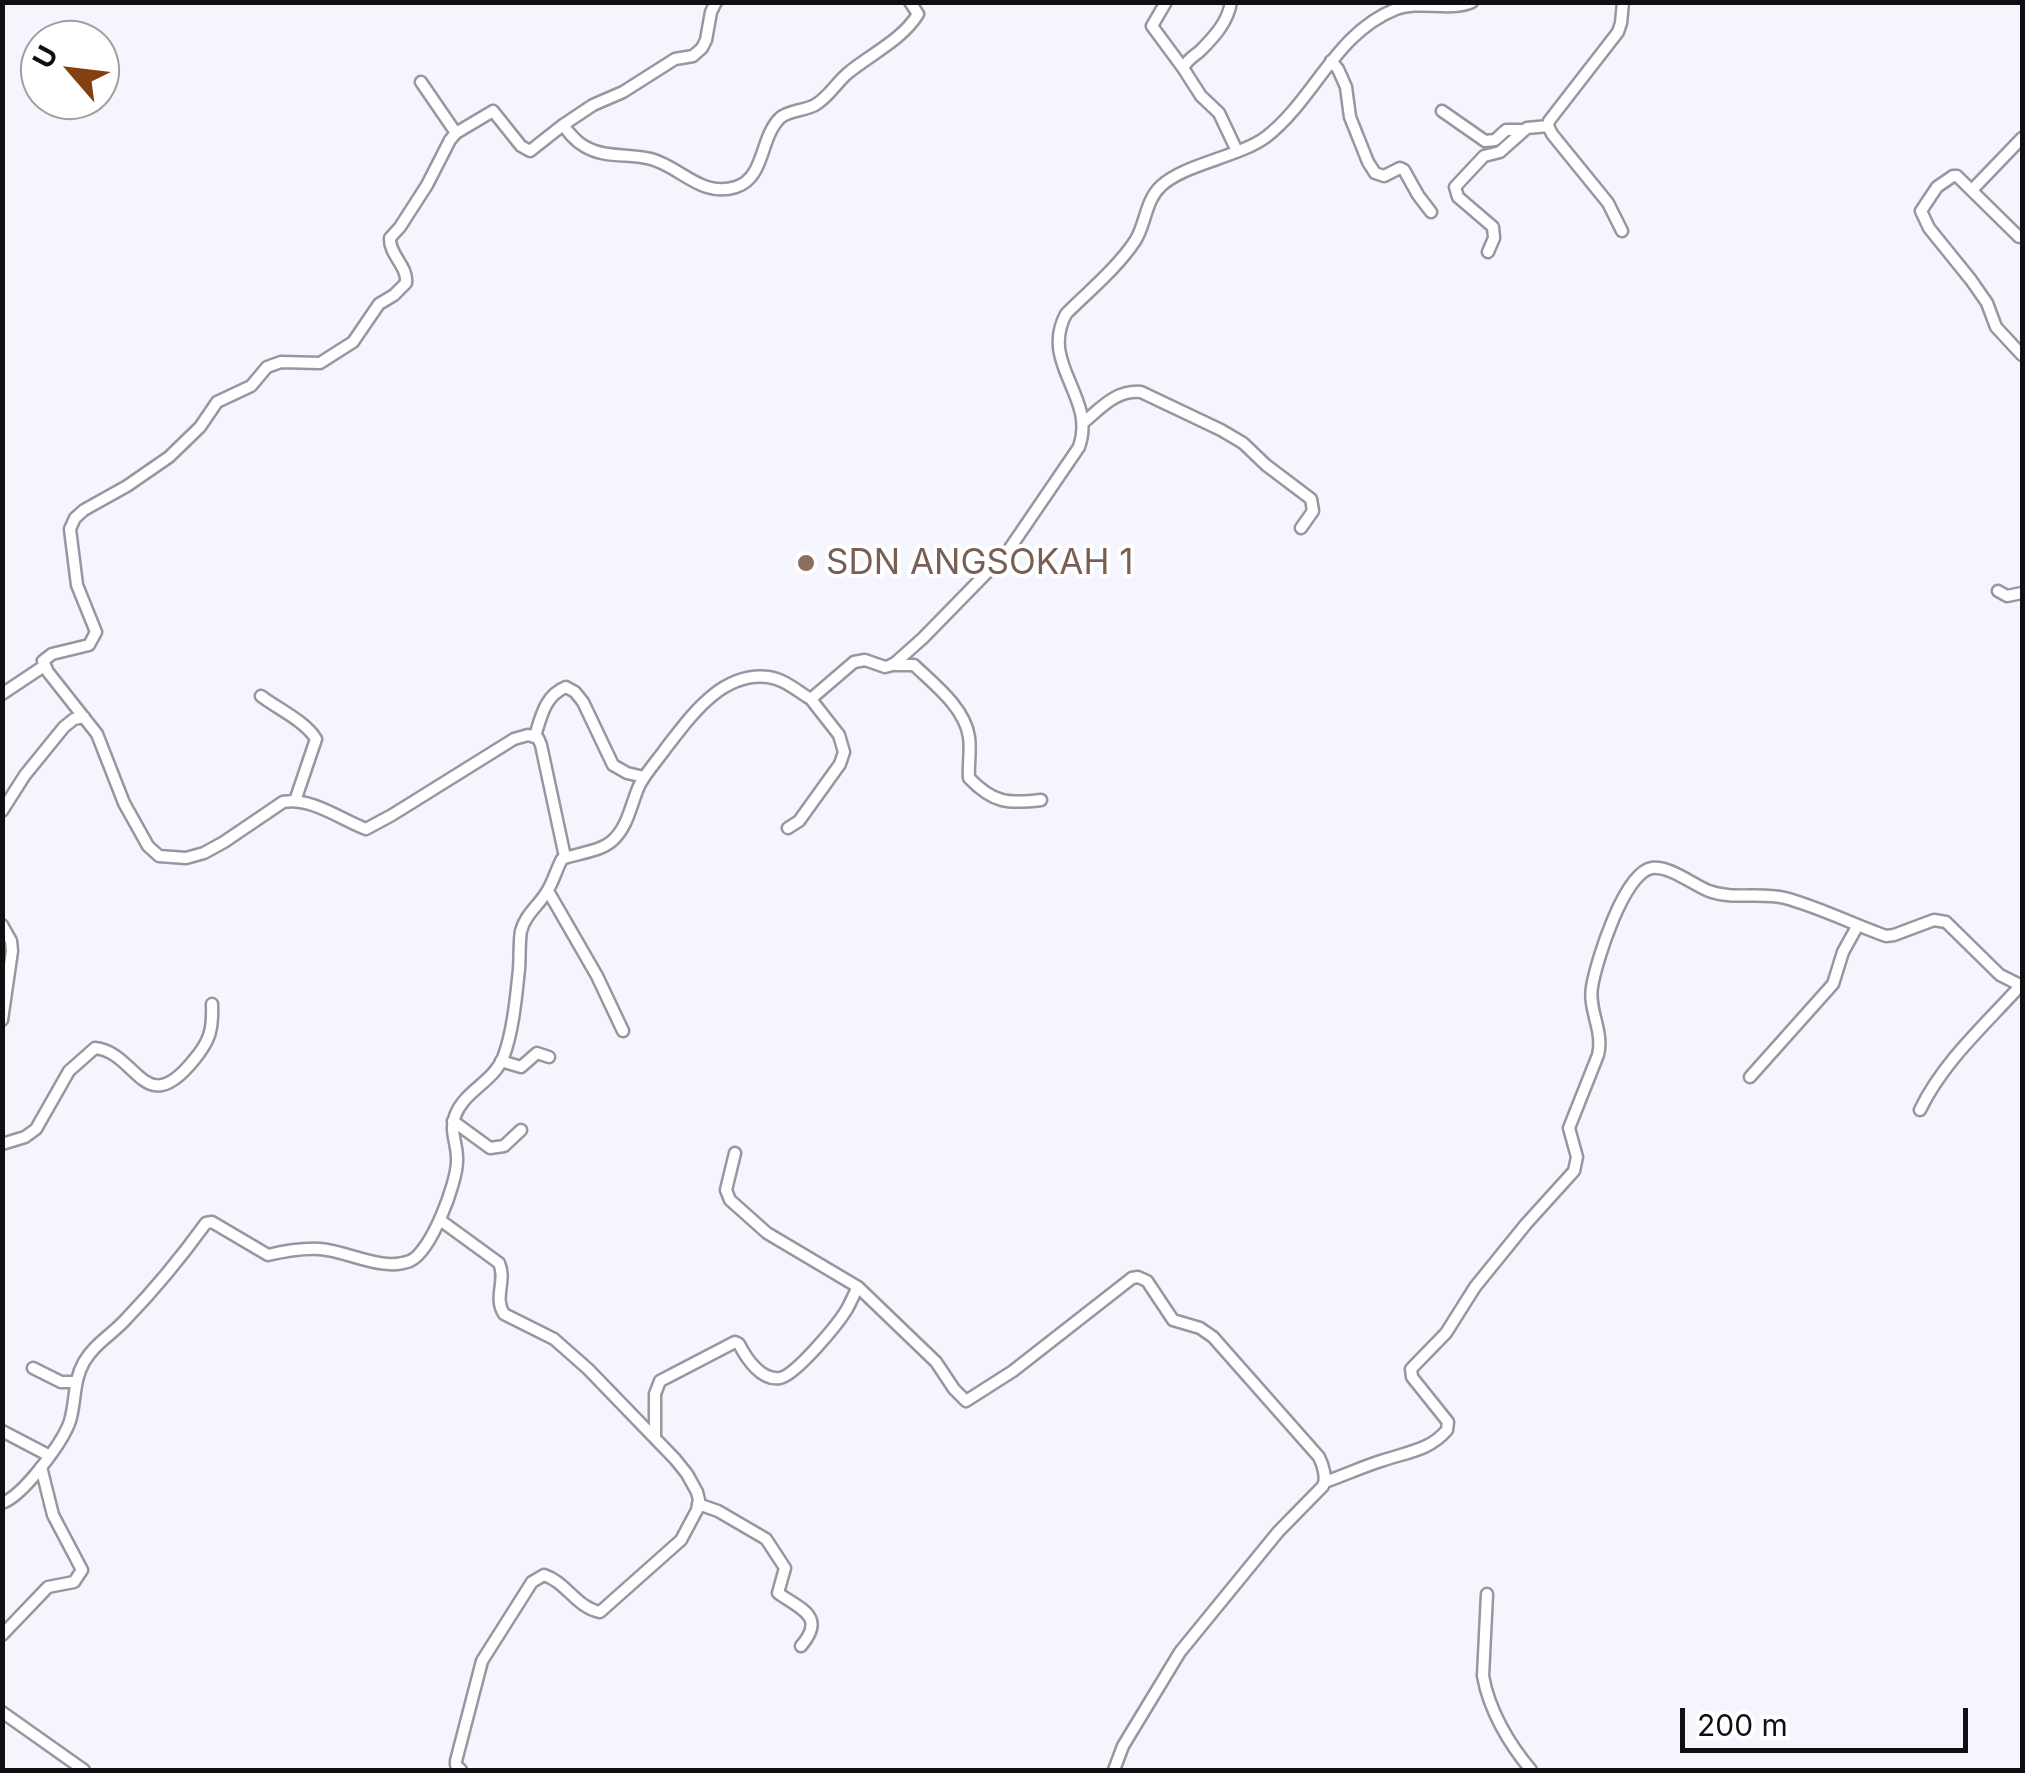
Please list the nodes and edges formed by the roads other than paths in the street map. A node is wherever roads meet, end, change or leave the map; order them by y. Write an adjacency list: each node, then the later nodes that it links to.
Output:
1 (716, 2): 11 (street)
2 (910, 2): 11 (street)
3 (1166, 2): 8 (street)
4 (1231, 2): 8 (street)
5 (1472, 2): 7 (street)
6 (1623, 2): 12 (street)
7 (1331, 61): 16 (street); 18 (street)
8 (1183, 68): 16 (street)
9 (422, 82): 14 (street)
10 (1442, 111): 13 (street)
11 (563, 125): 14 (street)
12 (1548, 126): 13 (street); 19 (street)
13 (1524, 130): 21 (street)
14 (456, 133): 28 (street)
15 (2022, 138): 17 (street)
16 (1236, 151): 23 (street)
17 (1972, 190): 20 (street); 22 (street)
18 (1431, 212)
19 (1622, 232)
20 (2019, 237)
21 (1488, 252)
22 (2022, 355)
23 (1084, 422): 24 (street); 27 (street)
24 (1301, 528)
25 (1998, 590): 26 (street)
26 (2022, 593)
27 (893, 664): 31 (street); 35 (street)
28 (44, 666): 29 (street); 32 (street)
29 (2, 694)
30 (261, 696): 36 (street)
31 (810, 698): 34 (street); 38 (street)
32 (84, 717): 36 (street); 37 (street)
33 (535, 736): 34 (street); 36 (street); 39 (street)
34 (644, 778): 39 (street)
35 (1041, 800)
36 (295, 801)
37 (2, 810)
38 (788, 828)
39 (565, 858): 40 (street)
40 (548, 891): 46 (street); 48 (street)
41 (2, 925): 45 (street)
42 (1858, 925): 43 (street); 49 (street); 64 (street)
43 (2021, 986): 50 (street)
44 (212, 1004): 53 (street)
45 (2, 1020)
46 (623, 1032)
47 (549, 1057): 48 (street)
48 (502, 1061): 51 (street)
49 (1750, 1077)
50 (1920, 1110)
51 (453, 1121): 52 (street); 55 (street)
52 (522, 1130)
53 (2, 1144)
54 (735, 1153): 56 (street)
55 (440, 1220): 58 (street); 60 (street)
56 (858, 1287): 60 (street); 64 (street)
57 (33, 1368): 58 (street)
58 (75, 1382): 61 (street)
59 (2, 1431): 61 (street)
60 (654, 1438): 67 (street)
61 (48, 1455): 62 (street)
62 (40, 1467): 65 (street); 69 (street)
63 (25, 1476): 65 (street)
64 (1325, 1482): 74 (street)
65 (19, 1495): 66 (street)
66 (2, 1503)
67 (698, 1504): 70 (street); 73 (street)
68 (1486, 1594): 75 (street)
69 (2, 1634)
70 (802, 1646)
71 (2, 1712): 72 (street)
72 (84, 1770)
73 (461, 1770)
74 (1114, 1770)
75 (1530, 1770)

